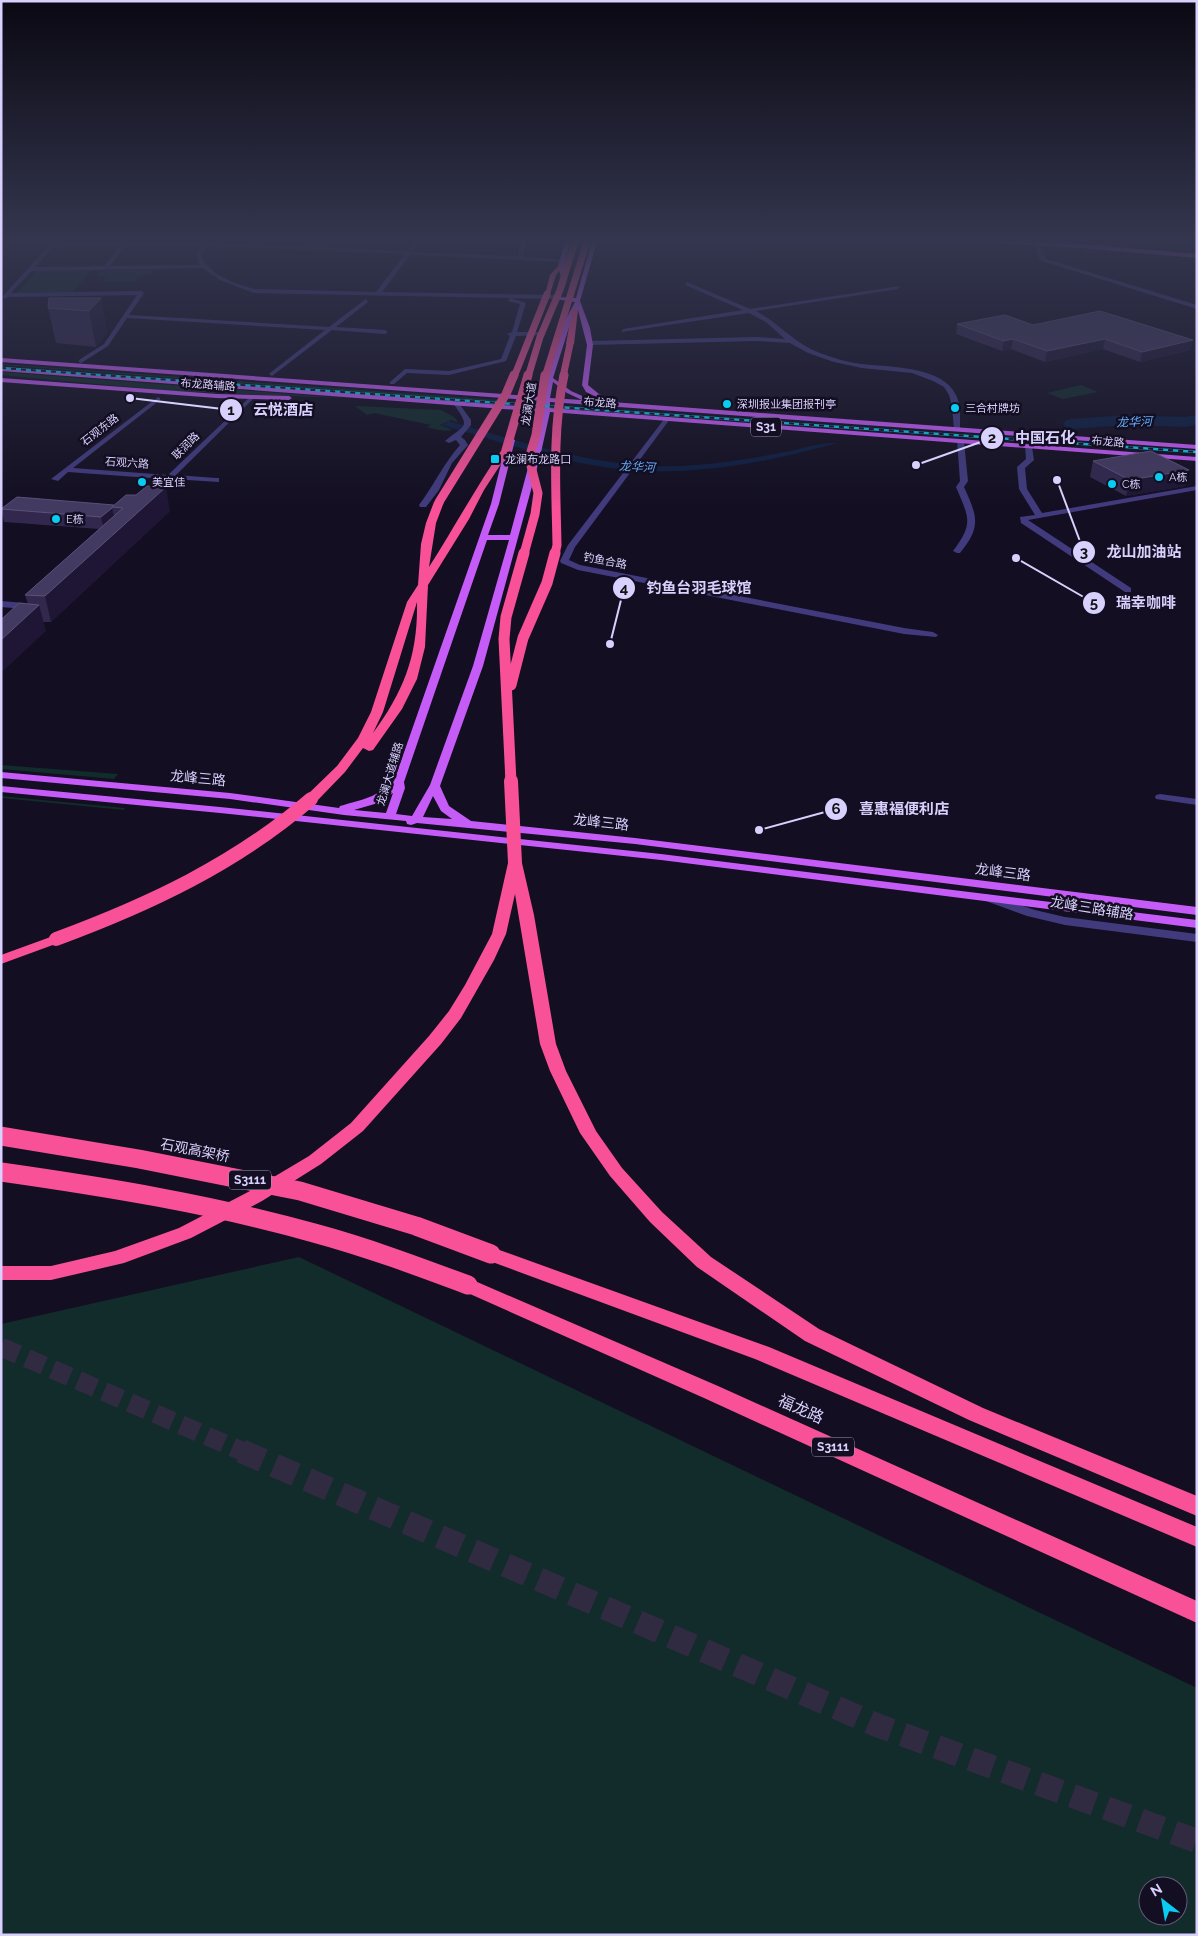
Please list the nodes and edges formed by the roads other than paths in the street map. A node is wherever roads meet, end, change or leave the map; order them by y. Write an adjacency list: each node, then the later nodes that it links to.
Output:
1 (117, 328): 22 (street)
2 (320, 328): 13 (street)
3 (514, 328): 16 (street)
4 (534, 328): 85 (highway, bridge)
5 (544, 328): 60 (highway, 龙澜大道, bridge)
6 (546, 328): 17 (main road, 龙澜大道辅路)
7 (560, 328): 62 (highway, 龙澜大道, bridge)
8 (566, 328): 26 (main road)
9 (573, 328): 79 (highway, bridge)
10 (587, 328): 19 (main road)
11 (641, 328): 14 (street)
12 (777, 328): 18 (street)
13 (330, 329): 15 (street); 25 (street)
14 (623, 331)
15 (385, 332)
16 (512, 334): 17 (street); 30 (street)
17 (544, 334): 28 (main road, 龙澜大道辅路)
18 (791, 341): 19 (street); 50 (street)
19 (590, 344): 44 (main road)
20 (1, 354): 22 (main road, 布龙路辅路)
21 (1, 360): 24 (main road, 布龙路 / S31)
22 (78, 360): 24 (main road); 25 (main road, 布龙路辅路)
23 (1, 369): 34 (main road, 布龙路 / S31)
24 (156, 372): 32 (main road, 布龙路 / S31)
25 (272, 374): 30 (main road, 布龙路辅路)
26 (551, 375): 38 (main road); 42 (main road)
27 (1, 376): 31 (main road)
28 (530, 378): 33 (main road); 36 (main road, 龙澜大道辅路)
29 (1, 380): 31 (main road, 布龙路辅路)
30 (392, 384): 33 (main road, 布龙路辅路)
31 (66, 385): 35 (main road, 布龙路辅路)
32 (381, 388): 33 (main road, 布龙路 / S31); 34 (main road)
33 (459, 394): 36 (main road, 布龙路 / S31)
34 (374, 397): 39 (main road, 布龙路 / S31)
35 (251, 398): 39 (main road, 布龙路辅路); 65 (street, 联润路)
36 (523, 398): 38 (main road, 布龙路 / S31); 43 (main road, 龙澜大道辅路)
37 (158, 399): 64 (street, 石观东路)
38 (547, 400): 42 (main road, 布龙路 / S31); 45 (main road)
39 (414, 401): 40 (main road, 布龙路 / S31)
40 (456, 403): 41 (main road, 布龙路 / S31); 53 (street)
41 (469, 404): 43 (main road, 布龙路 / S31); 46 (main road)
42 (612, 405): 44 (main road, 布龙路 / S31)
43 (521, 408): 45 (main road, 布龙路 / S31); 51 (main road, 龙澜大道辅路)
44 (650, 408): 50 (main road, 布龙路 / S31)
45 (547, 410): 47 (main road, 布龙路 / S31); 52 (main road)
46 (504, 413)
47 (602, 414): 49 (main road, 布龙路 / S31); 52 (main road)
48 (510, 419): 51 (main road)
49 (667, 419): 55 (main road, 布龙路 / S31); 78 (street, 钓鱼合路)
50 (957, 429): 57 (main road, 布龙路 / S31)
51 (515, 430): 60 (main road, 龙澜大道辅路, bridge)
52 (542, 432): 62 (main road)
53 (460, 435): 54 (street); 70 (street)
54 (449, 441)
55 (960, 442): 58 (main road, 布龙路 / S31); 74 (street)
56 (1197, 442): 57 (main road)
57 (1138, 443): 59 (main road, 布龙路); 61 (main road)
58 (1028, 447): 61 (main road, 布龙路 / S31); 71 (street)
59 (1197, 447)
60 (507, 450): 72 (main road, 龙澜大道辅路); 85 (highway, 龙澜大道)
61 (1140, 455): 63 (main road, 布龙路 / S31)
62 (533, 458): 73 (main road); 79 (highway, bridge)
63 (1197, 460)
64 (66, 470): 65 (street, 石观六路); 66 (street, 石观东路)
65 (170, 478): 67 (street, 石观六路); 69 (street, 联润路)
66 (55, 479)
67 (216, 480)
68 (1197, 488): 71 (street)
69 (142, 503)
70 (422, 505)
71 (1039, 515): 75 (street)
72 (483, 537): 73 (main road); 81 (main road, 龙澜大道辅路)
73 (514, 538): 82 (main road)
74 (957, 551)
75 (1128, 590)
76 (1, 604): 77 (street)
77 (25, 607)
78 (933, 635)
79 (507, 701): 92 (highway, bridge)
80 (1, 775): 87 (main road, 龙峰三路)
81 (399, 782): 87 (main road); 88 (main road, 龙澜大道辅路)
82 (436, 786): 89 (main road); 90 (main road)
83 (1, 789): 91 (main road, 龙峰三路)
84 (1160, 798): 86 (street)
85 (311, 800): 97 (highway, bridge)
86 (1197, 802)
87 (324, 809): 88 (main road, 龙峰三路)
88 (390, 816): 89 (main road, 龙峰三路); 91 (main road, 龙澜大道辅路)
89 (417, 819): 90 (main road, 龙峰三路); 91 (main road)
90 (489, 826): 94 (main road, 龙峰三路)
91 (400, 829): 93 (main road, 龙峰三路)
92 (515, 864): 102 (highway); 103 (highway)
93 (984, 898): 95 (main road, 龙峰三路); 96 (street, 龙峰三路辅路)
94 (1197, 911)
95 (1197, 924)
96 (1197, 938)
97 (56, 939): 98 (highway); 99 (highway)
98 (1, 953)
99 (1, 960)
100 (1, 1136): 104 (highway, 石观高架桥 / S3111, bridge)
101 (1, 1172): 105 (highway, 福龙路 / S3111, bridge)
102 (1, 1273)
103 (1197, 1506)
104 (1197, 1537)
105 (1197, 1612)

